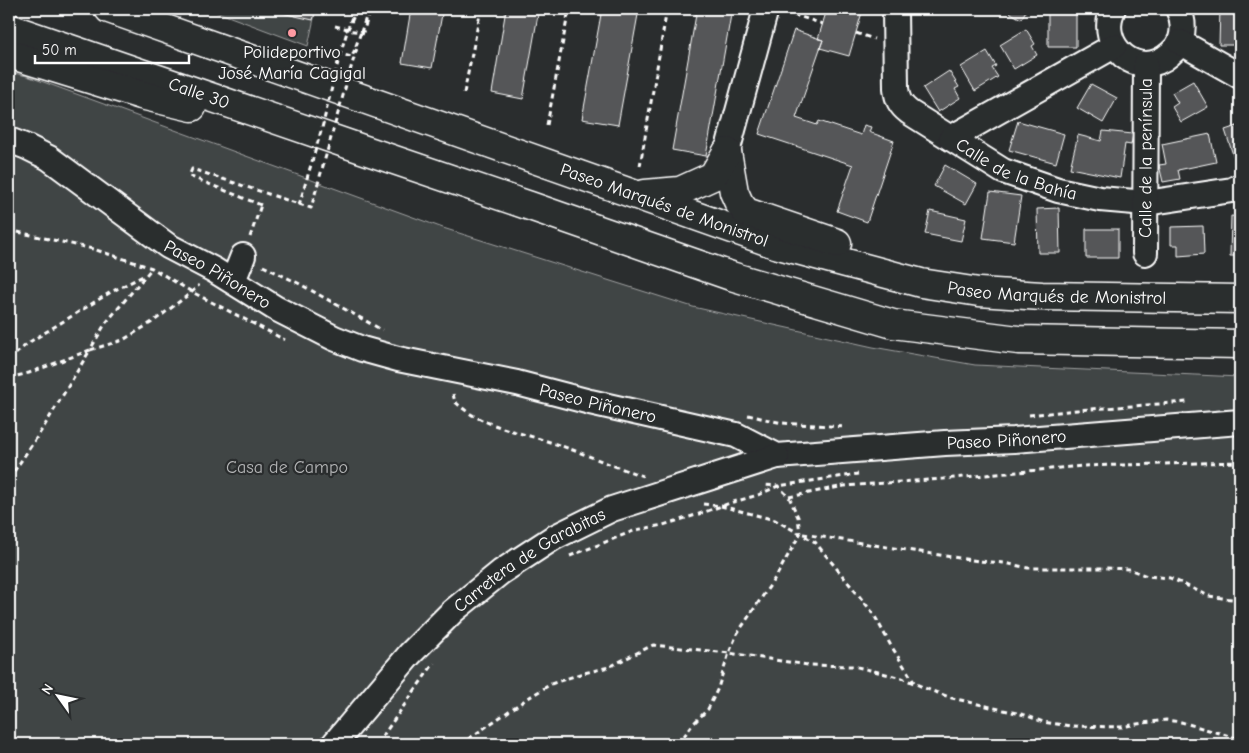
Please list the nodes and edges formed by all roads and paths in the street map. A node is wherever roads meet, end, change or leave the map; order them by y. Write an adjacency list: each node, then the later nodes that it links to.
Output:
1 (109, 9): 29 (highway, Paseo Marqués de Monistrol)
2 (356, 9): 14 (path, bridge)
3 (370, 9): 15 (path, bridge); 31 (path, bridge)
4 (481, 9): 21 (path)
5 (569, 9): 22 (path)
6 (667, 9): 27 (path)
7 (895, 9): 23 (street, Calle de la Bahía)
8 (1113, 9): 17 (street)
9 (1178, 9): 16 (street)
10 (774, 10): 11 (path); 26 (street)
11 (823, 24)
12 (335, 26): 14 (path)
13 (9, 28): 25 (highway, Calle 30)
14 (347, 29): 15 (path, bridge); 15 (path); 31 (path, bridge)
15 (361, 32)
16 (1180, 42): 19 (street); 20 (street)
17 (1114, 46): 19 (street); 23 (street)
18 (9, 54): 25 (highway)
19 (1146, 64): 30 (street, Calle de la península)
20 (1240, 76)
21 (464, 93)
22 (547, 124)
23 (951, 138): 30 (street, Calle de la Bahía)
24 (9, 140): 35 (street, Paseo Piñonero)
25 (362, 149): 39 (highway)
26 (727, 152): 29 (highway); 36 (highway)
27 (640, 166)
28 (1240, 186): 30 (street, Calle de la Bahía)
29 (637, 194): 36 (highway, Paseo Marqués de Monistrol)
30 (1146, 203): 33 (street, Calle de la península)
31 (299, 205): 34 (path, bridge)
32 (9, 230): 40 (path)
33 (1145, 253)
34 (243, 256): 35 (street); 38 (path)
35 (232, 281): 49 (street, Paseo Piñonero)
36 (922, 283): 37 (highway, Paseo Marqués de Monistrol)
37 (1240, 299)
38 (385, 332)
39 (1240, 344)
40 (90, 350): 41 (path); 42 (path); 52 (path)
41 (9, 360)
42 (9, 378)
43 (453, 394): 53 (path)
44 (1191, 402): 46 (path)
45 (745, 414): 48 (path)
46 (1028, 415)
47 (1240, 422): 49 (street, Paseo Piñonero)
48 (851, 427)
49 (778, 456): 53 (street, Carretera de Garabitas)
50 (1240, 462): 54 (path)
51 (867, 472): 56 (path)
52 (9, 478)
53 (655, 494): 64 (street, Carretera de Garabitas)
54 (789, 496)
55 (701, 504): 56 (path)
56 (721, 506): 57 (path); 58 (path)
57 (800, 534): 59 (path); 60 (path); 62 (path)
58 (563, 559)
59 (1240, 600)
60 (729, 653): 62 (path); 66 (path); 67 (path)
61 (436, 660): 65 (path)
62 (914, 683): 63 (path)
63 (1240, 739)
64 (334, 744)
65 (377, 744)
66 (461, 744)
67 (678, 744)

